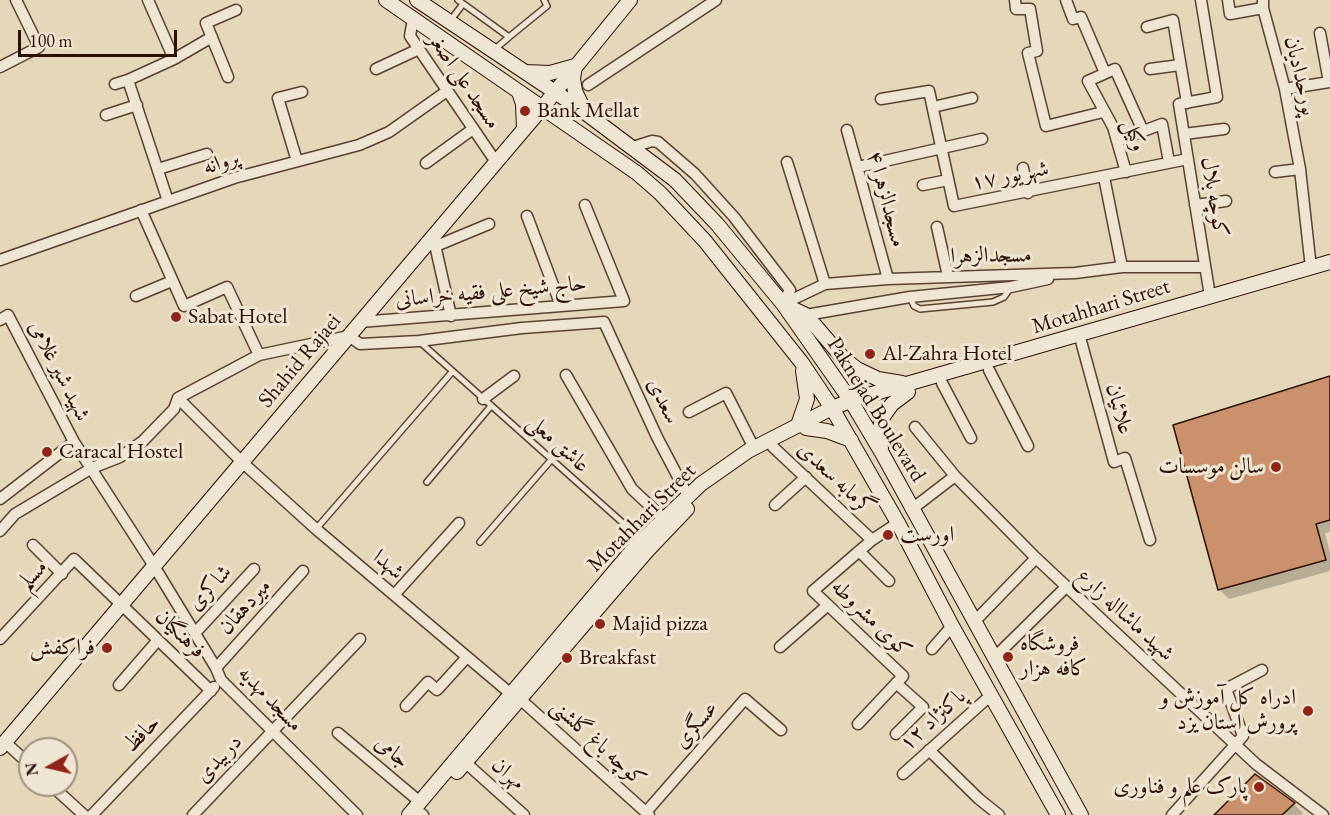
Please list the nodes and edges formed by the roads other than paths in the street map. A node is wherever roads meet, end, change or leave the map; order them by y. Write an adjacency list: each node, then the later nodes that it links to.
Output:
1 (16, 0): 26 (street)
2 (148, 0): 23 (street)
3 (386, 0): 15 (main road, Paknejad Boulevard)
4 (417, 0): 16 (main road, Paknejad Boulevard)
5 (543, 0): 19 (lane)
6 (630, 0): 25 (main road, Shahid Rajaei)
7 (716, 0): 36 (street)
8 (1015, 0): 48 (street, وکیل)
9 (1066, 0): 30 (street)
10 (1202, 0): 44 (street)
11 (1228, 0): 13 (street)
12 (461, 2): 16 (lane); 19 (lane)
13 (1263, 4): 37 (street, پورحدادیان)
14 (236, 10): 20 (street)
15 (413, 19): 21 (street, مسجد علی اصغر); 33 (main road, Paknejad Boulevard)
16 (449, 22): 22 (main road, Paknejad Boulevard)
17 (1147, 27): 24 (street, کوچه بلال)
18 (1320, 33): 34 (street)
19 (508, 36): 22 (lane)
20 (212, 38): 23 (street); 31 (street)
21 (419, 49): 28 (street); 38 (street, مسجد علی اصغر)
22 (493, 52): 27 (main road, Paknejad Boulevard)
23 (174, 59): 32 (street)
24 (1180, 65): 29 (street); 44 (street, کوچه بلال)
25 (575, 66): 27 (main road); 39 (main road, Shahid Rajaei); 49 (main road)
26 (0, 67)
27 (518, 68): 33 (main road); 39 (main road, Paknejad Boulevard)
28 (376, 69)
29 (1150, 69)
30 (1105, 73): 48 (street, وکیل); 56 (street)
31 (228, 77)
32 (128, 80): 35 (street); 45 (street)
33 (502, 80): 41 (main road, Paknejad Boulevard)
34 (1330, 82): 37 (street)
35 (116, 84)
36 (588, 85)
37 (1285, 89): 72 (street, پورحدادیان)
38 (447, 91): 52 (street, مسجد علی اصغر); 64 (street, پروانه)
39 (555, 91): 47 (main road, Shahid Rajaei); 49 (main road, Paknejad Boulevard)
40 (303, 92): 64 (street)
41 (519, 92): 47 (main road, Paknejad Boulevard); 53 (main road)
42 (972, 98): 46 (street)
43 (881, 99): 46 (street, ۱۷ شهریور)
44 (1183, 103): 57 (street, کوچه بلال)
45 (137, 105): 50 (street); 71 (street)
46 (933, 107): 61 (street, ۱۷ شهریور)
47 (542, 108): 51 (main road, Paknejad Boulevard); 53 (main road, Shahid Rajaei)
48 (1103, 112): 59 (street, وکیل)
49 (587, 113): 60 (main road, Paknejad Boulevard)
50 (106, 116)
51 (560, 120): 53 (main road); 112 (main road, Paknejad Boulevard)
52 (473, 129): 65 (street, مسجد علی اصغر); 68 (street)
53 (524, 129): 65 (main road, Shahid Rajaei)
54 (1224, 129): 57 (street)
55 (847, 130): 69 (street, مسجدالزهرا ۴)
56 (1143, 131): 59 (street); 67 (street)
57 (1184, 134): 63 (street, کوچه بلال)
58 (982, 138): 61 (street)
59 (1117, 141): 73 (street, وکیل)
60 (633, 147): 101 (main road, Paknejad Boulevard); 101 (street)
61 (941, 147): 69 (street); 76 (street, ۱۷ شهریور)
62 (207, 154): 71 (street)
63 (1188, 159): 67 (street, ۱۷ شهریور); 82 (street, کوچه بلال)
64 (297, 161): 79 (street, پروانه)
65 (496, 162): 87 (main road, Shahid Rajaei)
66 (786, 162): 98 (street)
67 (1169, 162): 73 (street, ۱۷ شهریور)
68 (426, 163)
69 (858, 167): 96 (street, مسجدالزهرا ۴)
70 (1023, 168): 78 (street)
71 (158, 169): 79 (street)
72 (1300, 169): 74 (street); 92 (street, پورحدادیان)
73 (1126, 172): 75 (street, ۱۷ شهریور)
74 (1275, 172)
75 (1104, 177): 78 (street, ۱۷ شهریور); 90 (street)
76 (948, 180): 77 (street); 78 (street, ۱۷ شهریور)
77 (923, 185)
78 (1028, 193)
79 (168, 201): 83 (street, پروانه)
80 (1226, 201): 82 (street)
81 (585, 205): 102 (street, حاج شیخ علی فقیه خراسانی)
82 (1195, 205): 91 (street, کوچه بلال)
83 (141, 210): 88 (street, پروانه); 97 (street)
84 (527, 216): 102 (street)
85 (489, 224): 87 (street)
86 (937, 227): 95 (street)
87 (435, 241): 104 (street); 106 (main road, Shahid Rajaei)
88 (0, 260)
89 (1330, 262): 92 (main road, Motahhari Street)
90 (1122, 267): 91 (street, مسجدالزهرا); 94 (street, مسجدالزهرا)
91 (1205, 267): 100 (street, کوچه بلال)
92 (1311, 268): 100 (main road, Motahhari Street)
93 (1330, 269): 110 (main road, Motahhari Street)
94 (1075, 273): 95 (street, مسجدالزهرا); 103 (street)
95 (948, 276): 96 (street, مسجدالزهرا)
96 (888, 279): 98 (street, مسجدالزهرا)
97 (172, 281): 99 (street); 111 (street)
98 (825, 285): 101 (street, مسجدالزهرا)
99 (136, 296)
100 (1210, 296): 118 (main road, Motahhari Street)
101 (783, 304): 103 (main road); 121 (main road, Paknejad Boulevard)
102 (561, 306): 104 (street, حاج شیخ علی فقیه خراسانی)
103 (806, 315): 118 (main road)
104 (451, 316): 106 (street, حاج شیخ علی فقیه خراسانی)
105 (4, 317): 128 (street, شهید شیر غلامی)
106 (360, 322): 108 (main road, Shahid Rajaei)
107 (604, 322): 109 (street, حاج شیخ علی فقیه خراسانی); 139 (street, سعدی)
108 (349, 336): 109 (street, حاج شیخ علی فقیه خراسانی); 111 (street); 134 (main road, Shahid Rajaei)
109 (419, 341): 114 (lane, عاشق معلی)
110 (1081, 341): 113 (main road, Motahhari Street); 150 (street, علائیان)
111 (259, 355): 119 (street)
112 (802, 363): 123 (main road, Paknejad Boulevard); 124 (main road)
113 (989, 370): 117 (main road, Motahhari Street); 129 (street)
114 (452, 372): 120 (lane, عاشق معلی); 146 (lane)
115 (566, 375): 143 (street)
116 (514, 376): 120 (street)
117 (942, 383): 118 (main road, Motahhari Street); 126 (street)
118 (911, 387): 121 (main road, Motahhari Street); 132 (main road)
119 (178, 398): 134 (street, شهدا); 135 (street)
120 (487, 403): 133 (lane, عاشق معلی); 138 (lane)
121 (853, 405): 123 (main road, Motahhari Street); 132 (main road, Paknejad Boulevard)
122 (689, 412): 131 (street)
123 (834, 412): 124 (main road, Motahhari Street); 127 (main road, Paknejad Boulevard)
124 (802, 427): 127 (main road); 130 (main road, Motahhari Street); 131 (main road, Motahhari Street)
125 (915, 427): 136 (street, شهید ماشااله زارع)
126 (971, 438)
127 (851, 440): 145 (main road, Paknejad Boulevard)
128 (74, 442): 135 (street, شهید شیر غلامی); 140 (street)
129 (1028, 446)
130 (773, 447): 137 (street, گرمابه سعدی); 183 (main road, Motahhari Street)
131 (754, 448): 139 (main road, Motahhari Street)
132 (882, 453): 142 (main road, Paknejad Boulevard)
133 (551, 460): 148 (lane, عاشق معلی); 151 (lane)
134 (242, 462): 146 (street, شهدا); 155 (main road, Shahid Rajaei)
135 (92, 468): 147 (street); 155 (street, شهید شیر غلامی)
136 (955, 476): 142 (street); 154 (street, شهید ماشااله زارع)
137 (806, 477): 141 (street); 149 (street, گرمابه سعدی)
138 (427, 482)
139 (688, 496): 143 (main road, Motahhari Street)
140 (0, 499)
141 (775, 505)
142 (912, 509): 164 (main road, Paknejad Boulevard)
143 (664, 519): 148 (main road, Motahhari Street)
144 (459, 523): 161 (street)
145 (898, 523): 149 (street, کوی مشروطه); 165 (main road, Paknejad Boulevard)
146 (316, 529): 161 (street, شهدا)
147 (0, 531)
148 (642, 540): 183 (main road, Motahhari Street)
149 (872, 540): 153 (street, کوی مشروطه)
150 (1150, 540)
151 (480, 542)
152 (33, 545): 158 (street)
153 (859, 551): 159 (street); 163 (street, کوی مشروطه)
154 (1036, 558): 160 (street, شهید ماشااله زارع); 164 (street)
155 (154, 566): 162 (main road, Shahid Rajaei); 166 (street, مسجد مهدیه)
156 (254, 569): 166 (street, شاکری)
157 (303, 571): 176 (street, میردهقان)
158 (62, 574): 162 (street, مسلم); 167 (street, مسلم)
159 (889, 581)
160 (1066, 587): 175 (street); 191 (street, شهید ماشااله زارع)
161 (394, 595): 174 (street, شهدا)
162 (122, 604): 169 (street, فرهنگیان); 190 (main road, Shahid Rajaei)
163 (828, 605): 171 (street); 179 (street, کوی مشروطه)
164 (975, 621): 170 (main road, Paknejad Boulevard)
165 (952, 627): 172 (street); 173 (main road, Paknejad Boulevard)
166 (195, 633): 176 (street, مسجد مهدیه)
167 (0, 639)
168 (360, 639): 187 (street, دربیدی)
169 (158, 640): 180 (street); 181 (street, فرهنگیان)
170 (987, 642): 173 (main road); 175 (main road, Paknejad Boulevard)
171 (780, 647)
172 (932, 649)
173 (968, 654): 182 (main road, Paknejad Boulevard)
174 (467, 657): 183 (street, شهدا); 184 (street)
175 (995, 657): 206 (main road, Paknejad Boulevard)
176 (216, 668): 178 (street, مسجد مهدیه)
177 (1262, 670): 191 (street)
178 (221, 680): 181 (street, حافظ); 187 (street, مسجد مهدیه)
179 (900, 680): 185 (street); 189 (street, کوی مشروطه)
180 (119, 685)
181 (211, 691): 200 (street, حافظ)
182 (991, 695): 192 (street, پاکنژاد ۱۲); 205 (main road, Paknejad Boulevard)
183 (516, 697): 194 (main road, Motahhari Street); 197 (main road, Motahhari Street); 198 (street, کوچه باغ گلشنی)
184 (406, 706)
185 (858, 724)
186 (781, 730): 198 (street, عسگری)
187 (273, 731): 201 (street, دربیدی); 202 (street, مسجد مهدیه)
188 (338, 733): 197 (street, جامی)
189 (896, 734)
190 (3, 745): 193 (street)
191 (1235, 745): 207 (street); 208 (street, شهید ماشااله زارع)
192 (928, 750): 195 (street, پاکنژاد ۱۲); 204 (street)
193 (18, 756)
194 (466, 763): 197 (main road, Motahhari Street); 203 (street, مهران)
195 (903, 774)
196 (64, 797): 199 (street)
197 (419, 812)
198 (648, 813)
199 (84, 815)
200 (92, 815)
201 (193, 815)
202 (357, 815)
203 (524, 815)
204 (999, 815)
205 (1058, 815)
206 (1081, 815)
207 (1172, 815)
208 (1323, 815)

